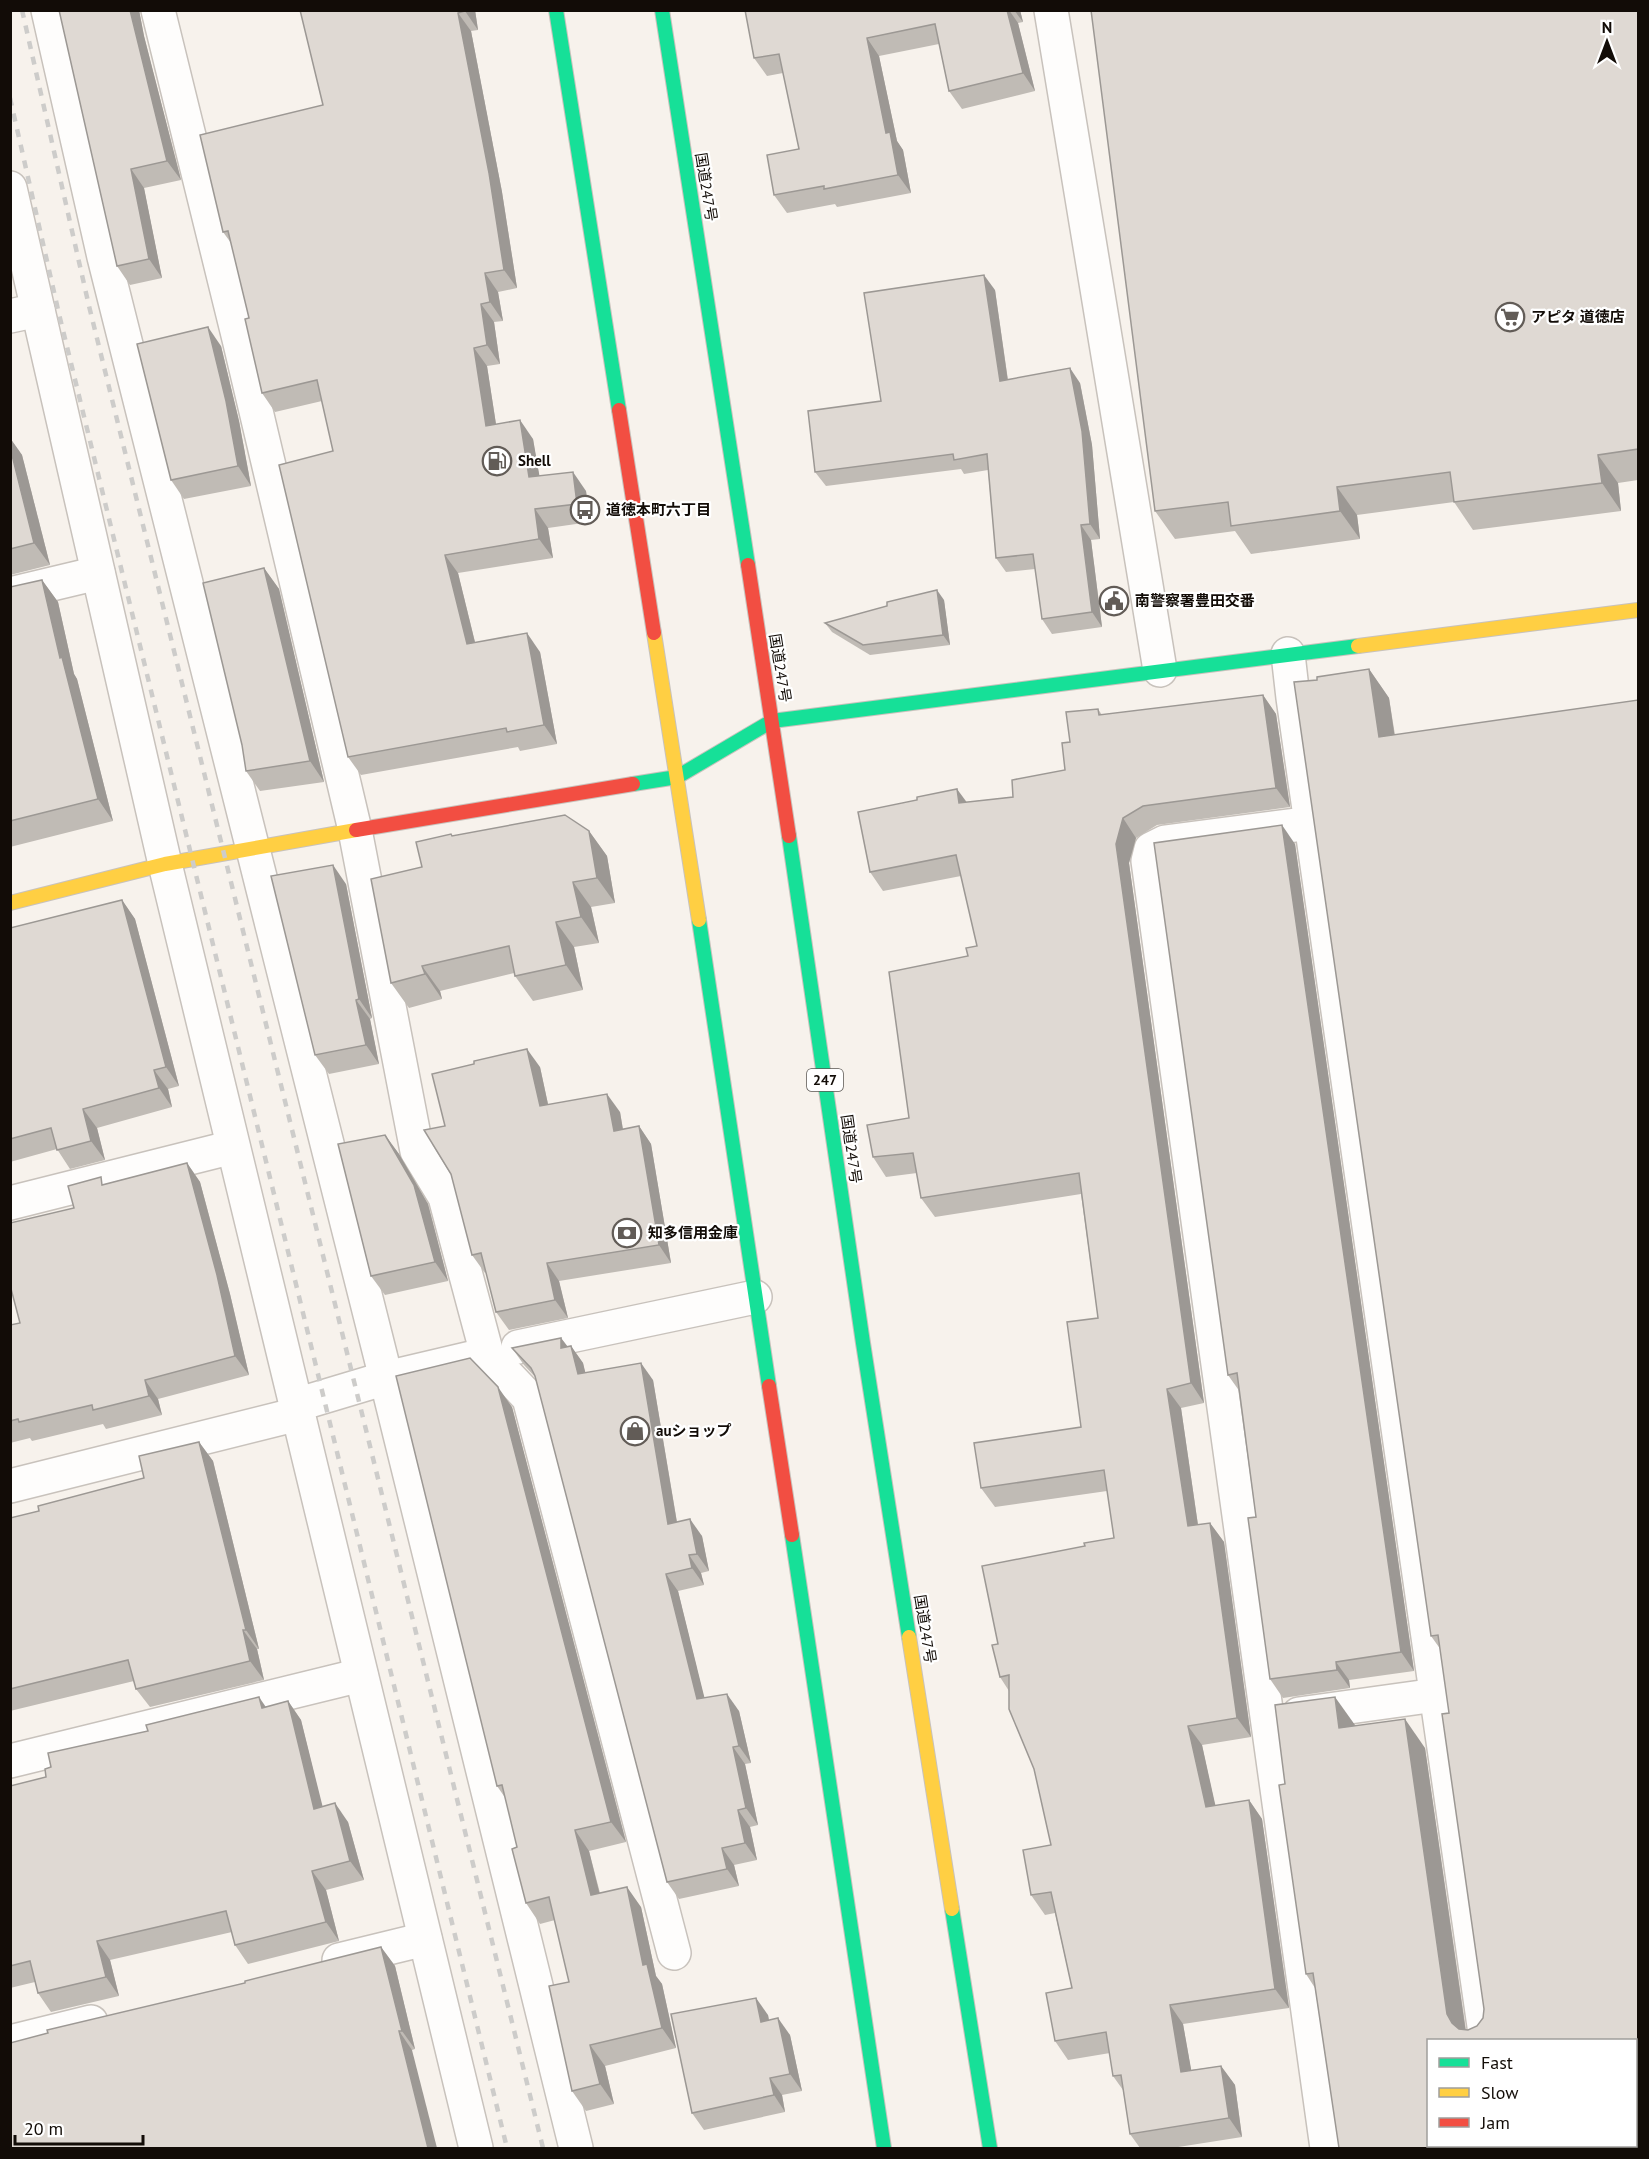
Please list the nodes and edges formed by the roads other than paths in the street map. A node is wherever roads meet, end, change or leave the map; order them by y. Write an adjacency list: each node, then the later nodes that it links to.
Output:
1 (48, 10): 17 (street)
2 (158, 10): 16 (street)
3 (556, 10): 14 (main road)
4 (662, 10): 13 (main road, 国道247号 / 247)
5 (1052, 10): 12 (street)
6 (10, 188): 7 (street)
7 (24, 313): 8 (street)
8 (98, 573): 9 (street); 18 (street)
9 (10, 594)
10 (1638, 610): 11 (main road)
11 (1288, 654): 12 (main road); 15 (street)
12 (1160, 670): 13 (main road)
13 (772, 721): 14 (main road); 40 (main road, 国道247号 / 247)
14 (677, 777): 16 (main road); 22 (main road)
15 (1311, 823): 28 (street); 29 (street)
16 (355, 830): 17 (main road); 23 (street)
17 (253, 847): 18 (main road); 24 (street)
18 (165, 864): 19 (main road); 20 (street)
19 (10, 903)
20 (233, 1147): 21 (street); 25 (street)
21 (10, 1203)
22 (755, 1297): 23 (street); 39 (main road)
23 (487, 1354): 24 (street); 32 (street)
24 (386, 1378): 25 (street); 38 (street)
25 (297, 1410): 26 (street); 27 (street)
26 (10, 1486)
27 (361, 1675): 30 (street); 31 (street)
28 (1436, 1695): 29 (street); 35 (street)
29 (1268, 1719): 41 (street)
30 (10, 1761)
31 (425, 1939): 33 (street); 37 (street)
32 (674, 1953)
33 (309, 1968)
34 (124, 2014): 36 (street)
35 (1486, 2039)
36 (10, 2042)
37 (476, 2148)
38 (576, 2148)
39 (884, 2148)
40 (990, 2148)
41 (1327, 2148)

